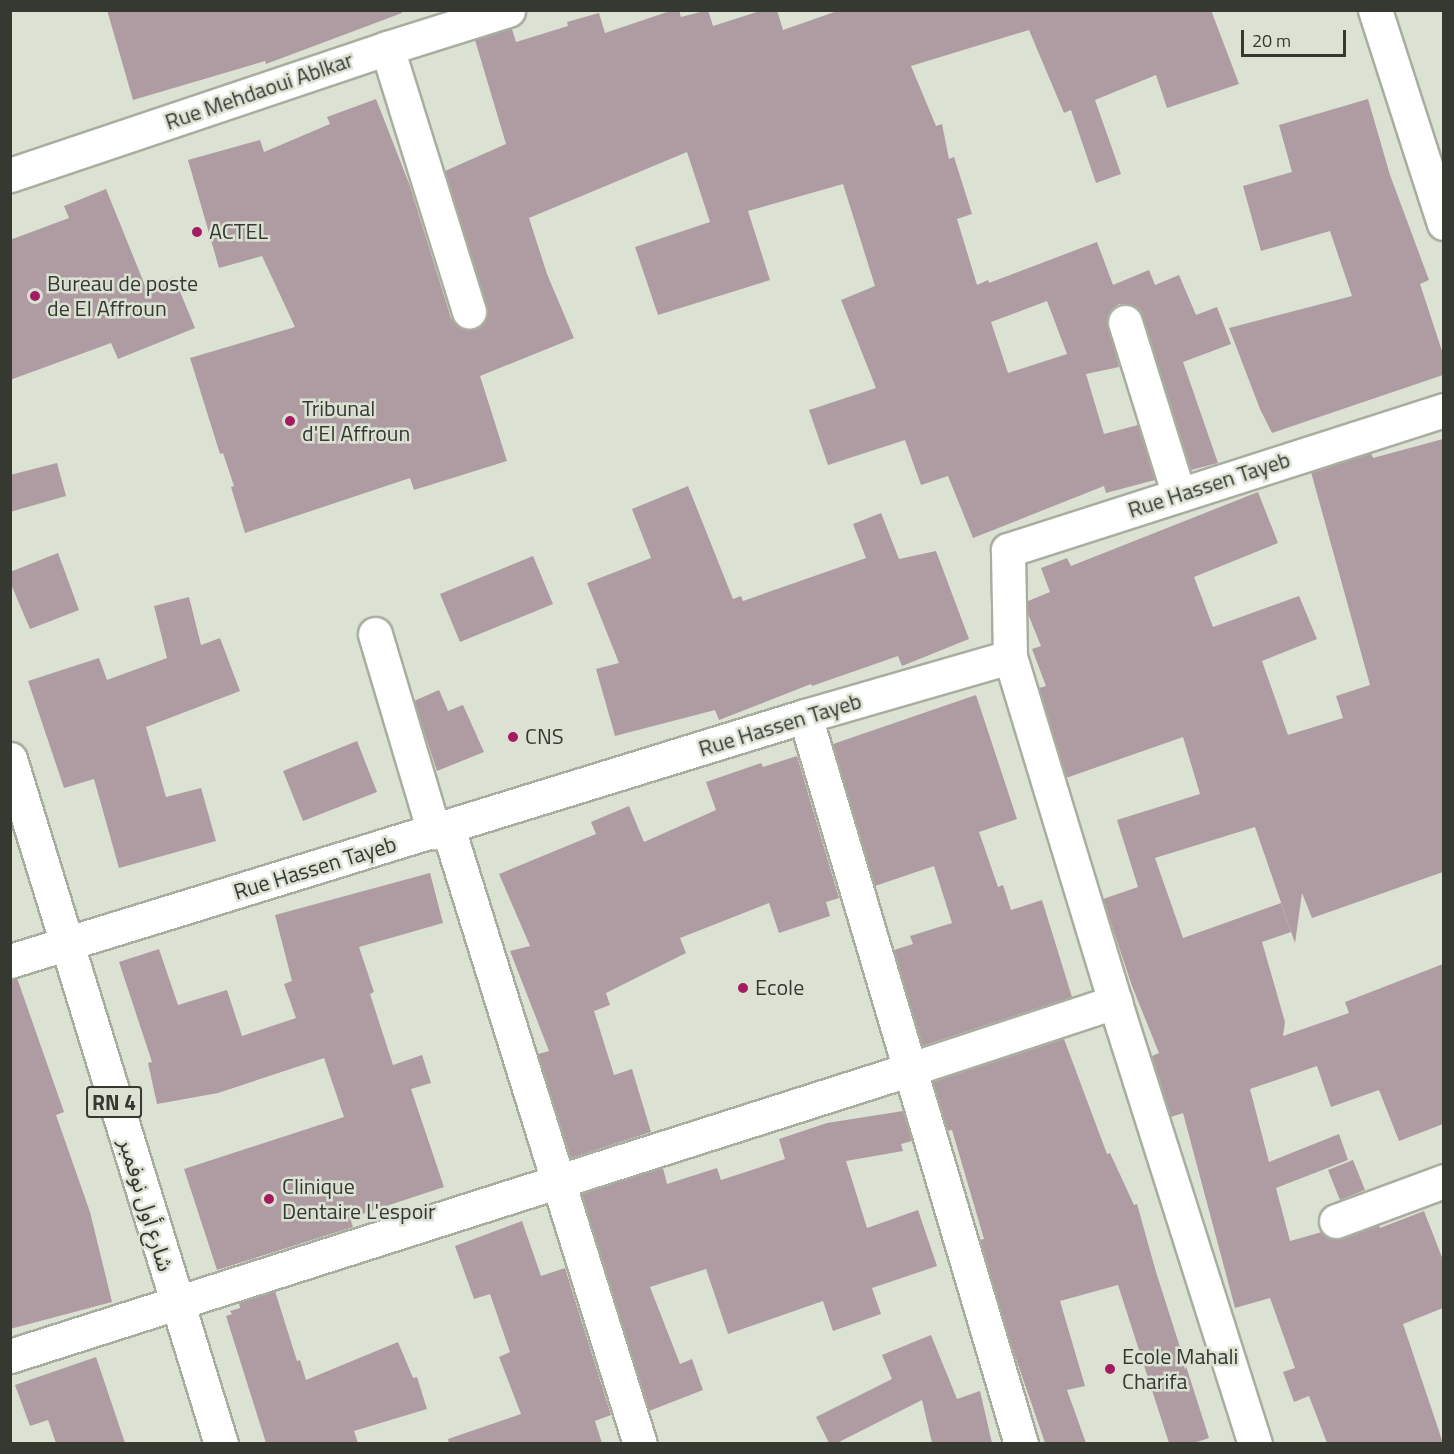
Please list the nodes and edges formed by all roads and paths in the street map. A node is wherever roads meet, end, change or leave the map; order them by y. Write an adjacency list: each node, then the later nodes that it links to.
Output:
1 (508, 10): 3 (street, Rue Mehdaoui Ablkar)
2 (1375, 10): 5 (street)
3 (387, 48): 4 (street, Rue Mehdaoui Ablkar); 6 (street)
4 (10, 175)
5 (1443, 223)
6 (469, 312)
7 (1125, 322): 9 (street)
8 (1443, 410): 9 (street, Rue Hassen Tayeb)
9 (1179, 495): 11 (street, Rue Hassen Tayeb)
10 (375, 634): 14 (street)
11 (1010, 657): 12 (street, Rue Hassen Tayeb); 17 (street)
12 (805, 716): 14 (street, Rue Hassen Tayeb); 18 (street)
13 (10, 759): 15 (street, شارع أول نوفمبر / RN 4)
14 (441, 830): 15 (street, Rue Hassen Tayeb); 19 (street)
15 (65, 944): 16 (street, Rue Hassen Tayeb); 22 (street, شارع أول نوفمبر / RN 4)
16 (10, 961)
17 (1115, 1002): 18 (street); 27 (street)
18 (911, 1070): 19 (street); 26 (street)
19 (559, 1180): 22 (street); 25 (street)
20 (1443, 1181): 21 (street)
21 (1336, 1221)
22 (176, 1303): 23 (street); 24 (street, شارع أول نوفمبر / RN 4)
23 (10, 1356)
24 (221, 1443)
25 (640, 1443)
26 (1021, 1443)
27 (1255, 1443)

